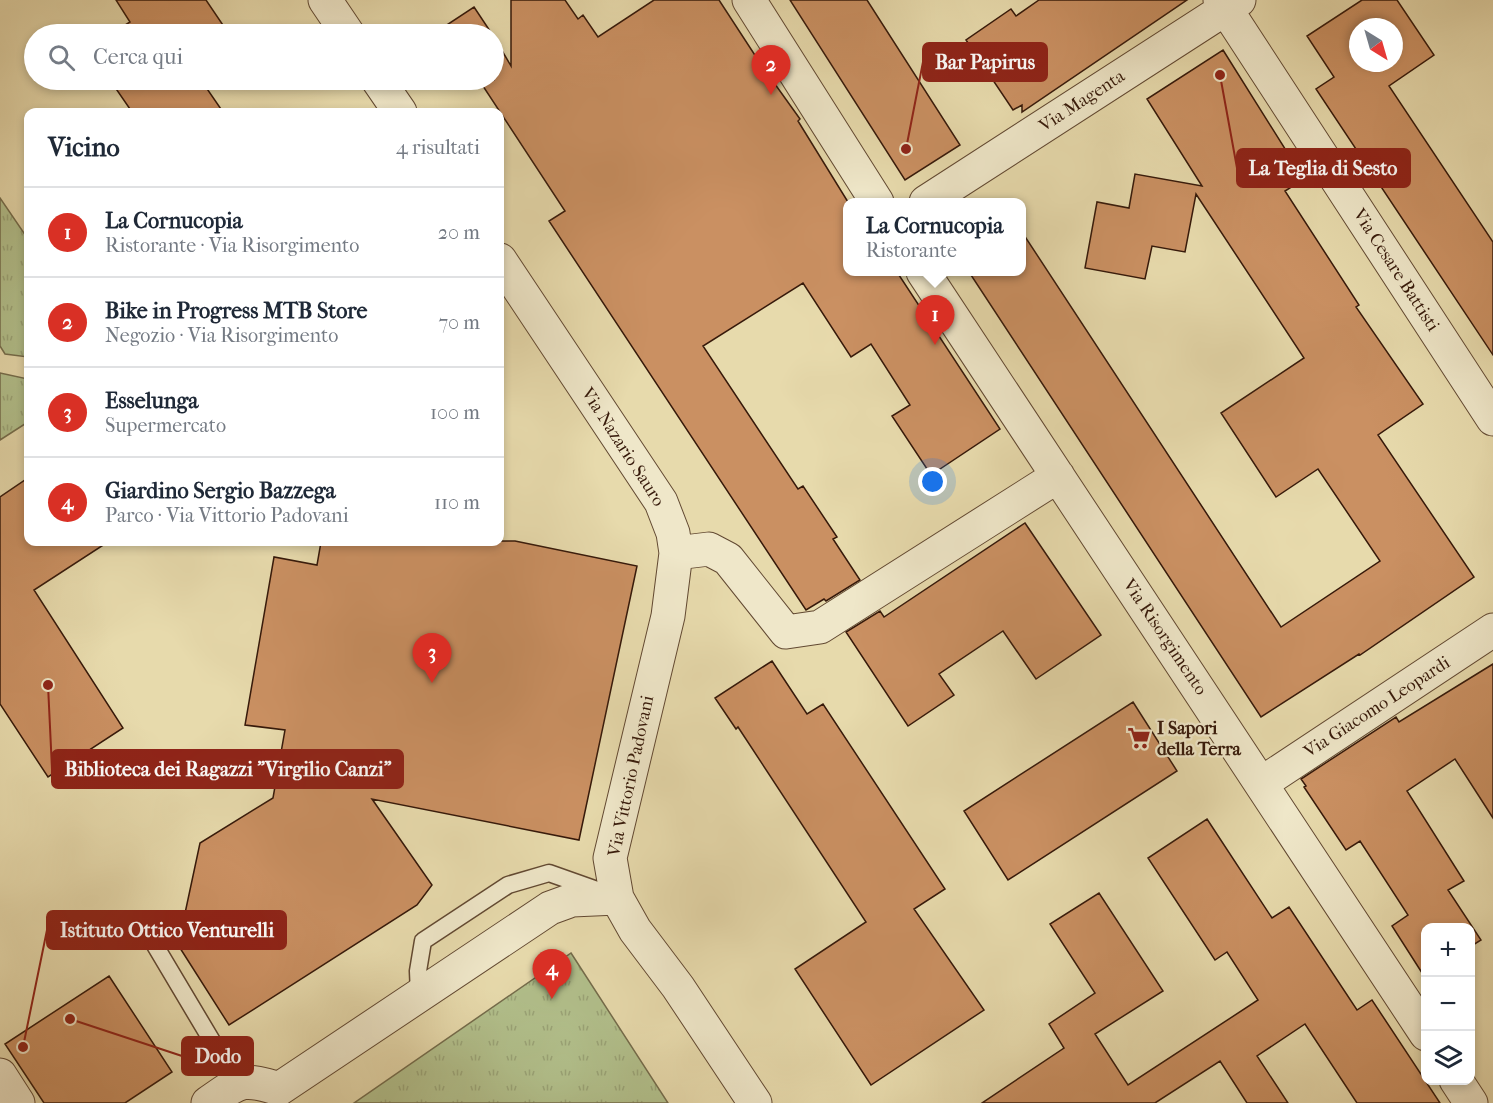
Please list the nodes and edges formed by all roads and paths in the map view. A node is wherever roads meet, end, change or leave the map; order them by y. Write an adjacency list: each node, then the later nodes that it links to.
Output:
1 (325, 0): 4 (street)
2 (749, 0): 7 (street)
3 (1228, 3): 8 (street, Via Magenta); 11 (street, Via Cesare Battisti)
4 (341, 24)
5 (385, 90): 6 (street)
6 (397, 108)
7 (874, 198)
8 (932, 198)
9 (504, 266): 13 (street, Via Nazario Sauro)
10 (925, 276): 12 (street, Via Risorgimento)
11 (1493, 419)
12 (1058, 476): 13 (street); 15 (street, Via Risorgimento)
13 (676, 553): 16 (street, Via Vittorio Padovani)
14 (1493, 630): 15 (street, Via Giacomo Leopardi)
15 (1262, 783): 19 (street, Via Risorgimento)
16 (617, 898): 18 (street); 18 (lane); 25 (street, Via Vittorio Padovani)
17 (153, 942): 21 (lane)
18 (419, 994): 21 (street)
19 (1423, 1031)
20 (0, 1076): 23 (street)
21 (237, 1083): 24 (street)
22 (1459, 1085): 26 (street)
23 (18, 1103)
24 (208, 1103)
25 (755, 1103)
26 (1471, 1103)

